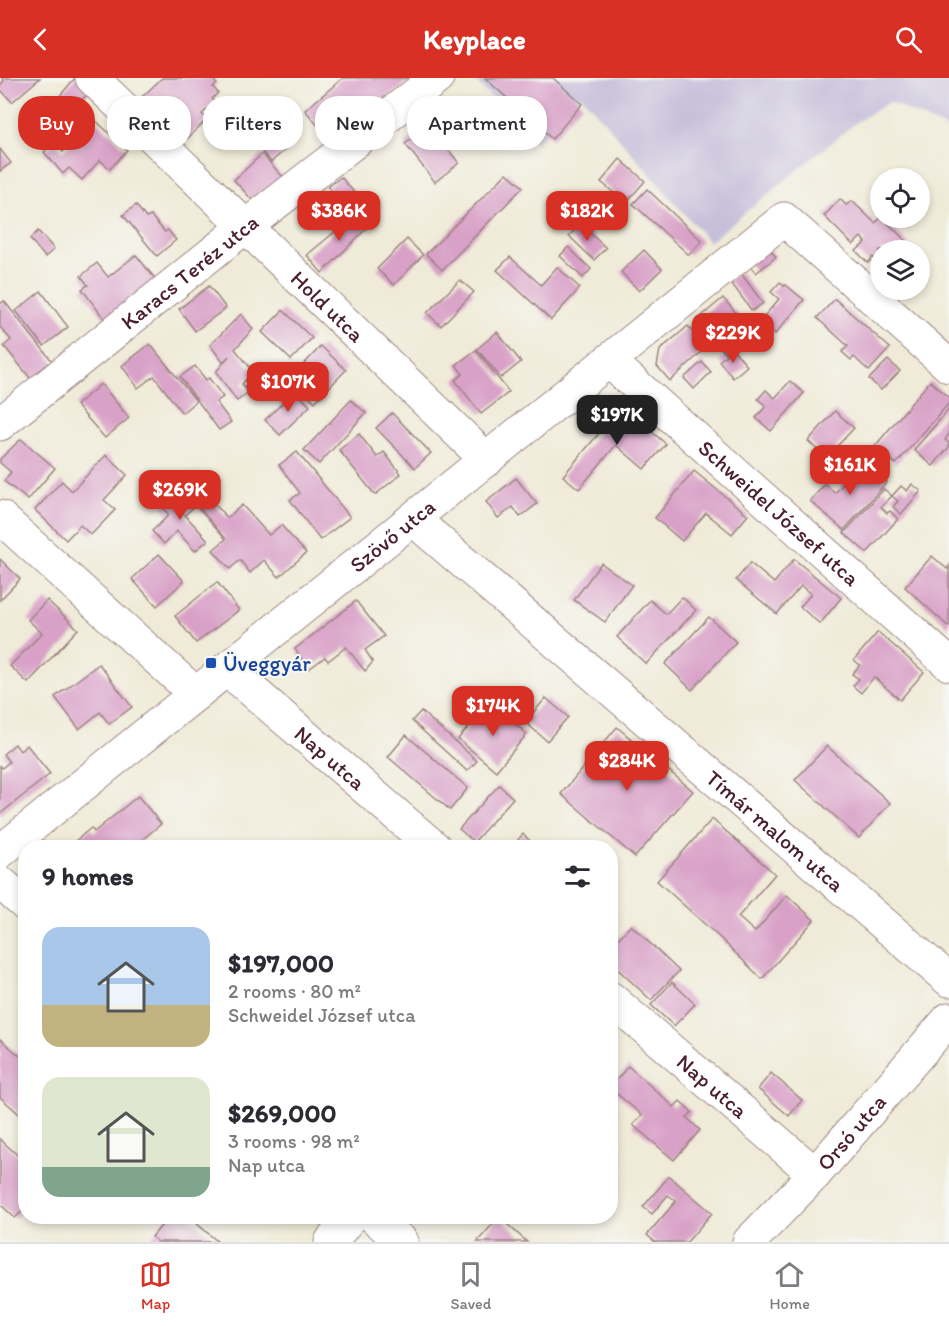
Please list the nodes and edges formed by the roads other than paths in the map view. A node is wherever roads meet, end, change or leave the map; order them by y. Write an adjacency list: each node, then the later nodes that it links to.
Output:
1 (92, 78): 3 (street, Hold utca)
2 (437, 78): 3 (street, Karacs Teréz utca)
3 (246, 226): 6 (street, Karacs Teréz utca); 7 (street, Hold utca)
4 (609, 361): 5 (street, Szövő utca); 7 (street, Szövő utca); 10 (street, Schweidel József utca)
5 (949, 366)
6 (0, 424)
7 (487, 459): 9 (street, Szövő utca)
8 (0, 518): 12 (street)
9 (413, 519): 11 (street, Szövő utca); 17 (street, Tímár malom utca)
10 (949, 664)
11 (227, 669): 12 (street, Szövő utca); 13 (street, Nap utca)
12 (196, 694): 14 (street, Szövő utca)
13 (426, 840)
14 (0, 852)
15 (0, 882): 16 (street)
16 (18, 898)
17 (949, 980)
18 (618, 1005): 20 (street, Nap utca)
19 (949, 1019): 20 (street, Orsó utca)
20 (815, 1174): 25 (street, Orsó utca)
21 (345, 1224): 23 (street)
22 (382, 1224): 24 (street)
23 (331, 1242)
24 (402, 1242)
25 (749, 1242)

